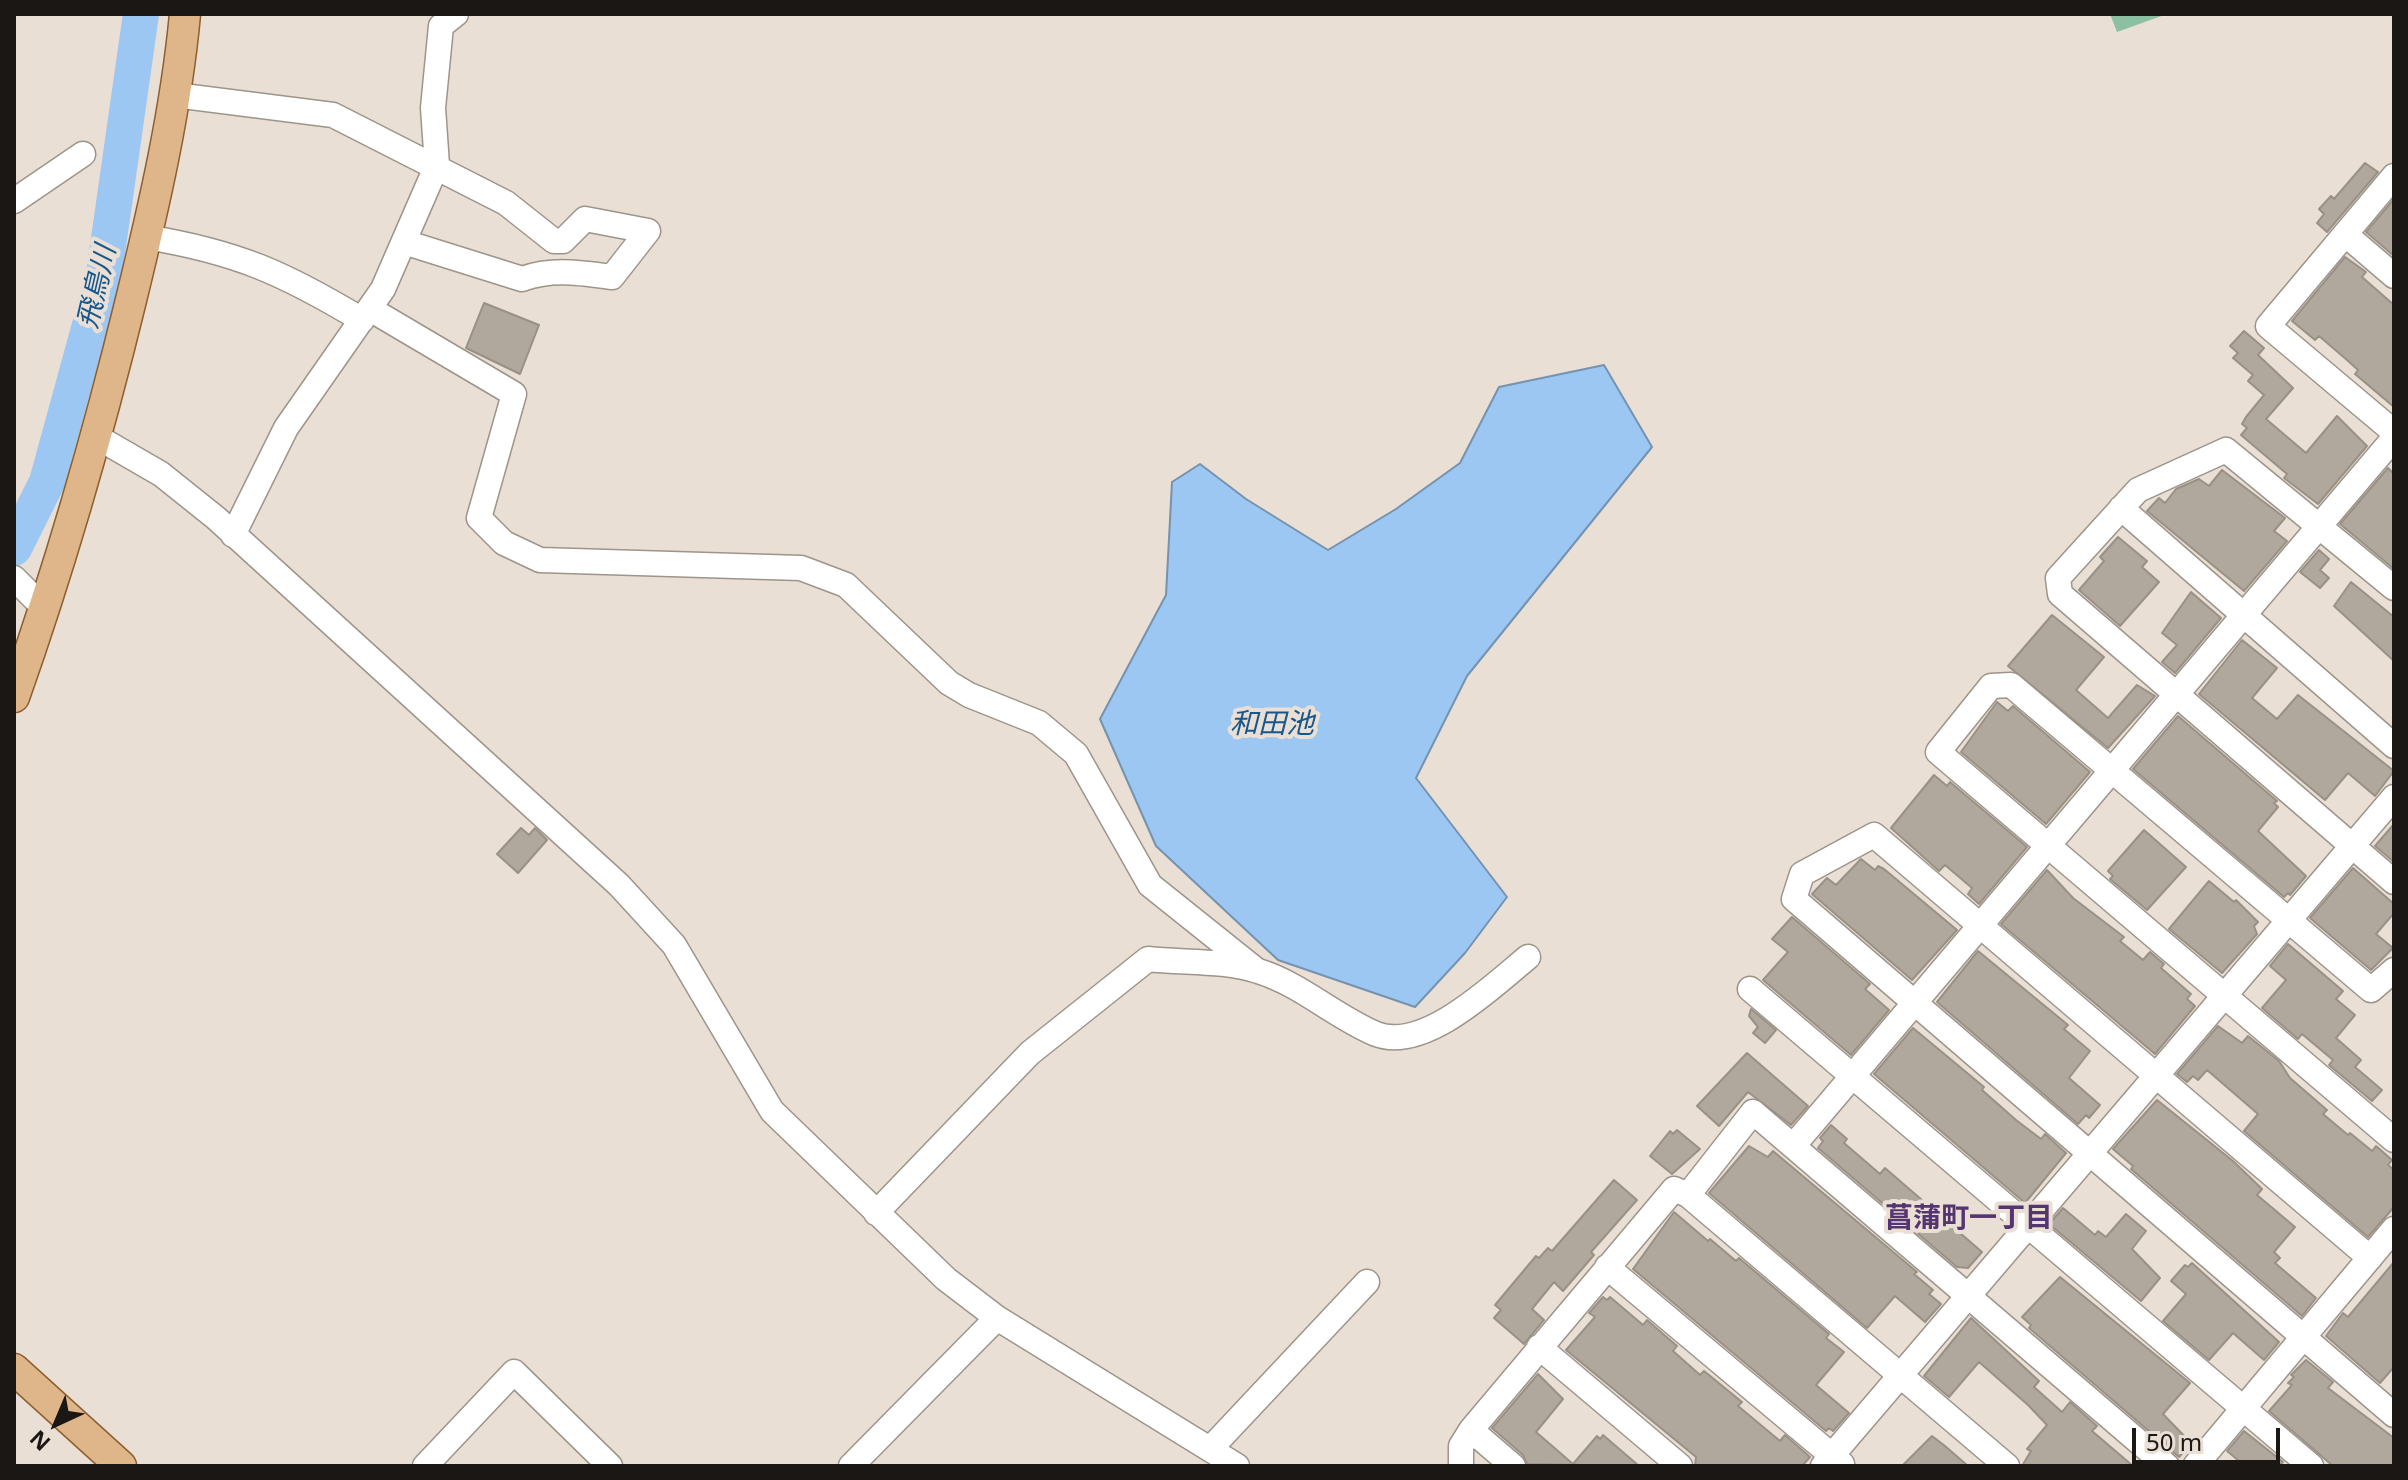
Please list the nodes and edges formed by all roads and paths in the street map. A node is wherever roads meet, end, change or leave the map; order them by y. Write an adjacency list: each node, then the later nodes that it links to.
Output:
1 (185, 14): 3 (main road)
2 (456, 14): 5 (street)
3 (175, 95): 5 (street); 9 (main road)
4 (83, 154): 7 (street)
5 (437, 165): 10 (street); 10 (street)
6 (2394, 176): 8 (street)
7 (14, 201)
8 (2345, 234): 11 (street); 13 (street)
9 (146, 237): 12 (street); 14 (main road)
10 (404, 242): 12 (street)
11 (2394, 276)
12 (366, 314): 17 (street); 33 (street)
13 (2394, 435): 16 (street)
14 (97, 437): 17 (street); 20 (main road)
15 (2121, 508): 16 (street); 21 (street); 22 (street)
16 (2320, 525): 19 (street); 21 (street)
17 (233, 535): 44 (street)
18 (14, 578): 20 (street)
19 (2394, 588)
20 (45, 609): 23 (main road)
21 (2244, 615): 22 (street); 24 (street)
22 (2176, 695): 25 (street); 28 (street)
23 (14, 697)
24 (2394, 746)
25 (2110, 770): 27 (street); 27 (street); 30 (street)
26 (2394, 797): 28 (street)
27 (2046, 846): 31 (street); 36 (street)
28 (2352, 846): 29 (street); 30 (street)
29 (2394, 882)
30 (2287, 919): 34 (street); 36 (street)
31 (1980, 925): 37 (street); 37 (street); 38 (street)
32 (1528, 957): 33 (street)
33 (1255, 969): 44 (street)
34 (2394, 970)
35 (1750, 989): 39 (street)
36 (2223, 995): 38 (street); 40 (street)
37 (1913, 1004): 39 (street); 42 (street)
38 (2156, 1074): 42 (street); 47 (street)
39 (1852, 1076): 41 (street); 45 (street)
40 (2394, 1140)
41 (1794, 1145): 43 (street); 50 (street)
42 (2087, 1155): 45 (street); 52 (street)
43 (1688, 1195): 48 (street); 55 (street)
44 (876, 1213): 51 (street)
45 (2027, 1225): 50 (street); 56 (street)
46 (2394, 1229): 47 (street)
47 (2370, 1258): 52 (street)
48 (1607, 1267): 53 (street); 60 (street)
49 (1367, 1282): 59 (street)
50 (1967, 1295): 55 (street); 70 (street)
51 (997, 1318): 59 (street); 64 (street)
52 (2304, 1337): 56 (street); 57 (street)
53 (1539, 1347): 58 (street); 68 (street)
54 (14, 1369): 61 (main road)
55 (1899, 1375): 60 (street); 69 (street)
56 (2244, 1409): 71 (street); 72 (street)
57 (2394, 1415)
58 (1471, 1430): 66 (street); 67 (street)
59 (1211, 1448): 65 (street)
60 (1832, 1463)
61 (121, 1466)
62 (425, 1466): 63 (street)
63 (610, 1466)
64 (851, 1466)
65 (1237, 1466)
66 (1461, 1466)
67 (1513, 1466)
68 (1680, 1466)
69 (2007, 1466)
70 (2167, 1466)
71 (2195, 1466)
72 (2311, 1466)

